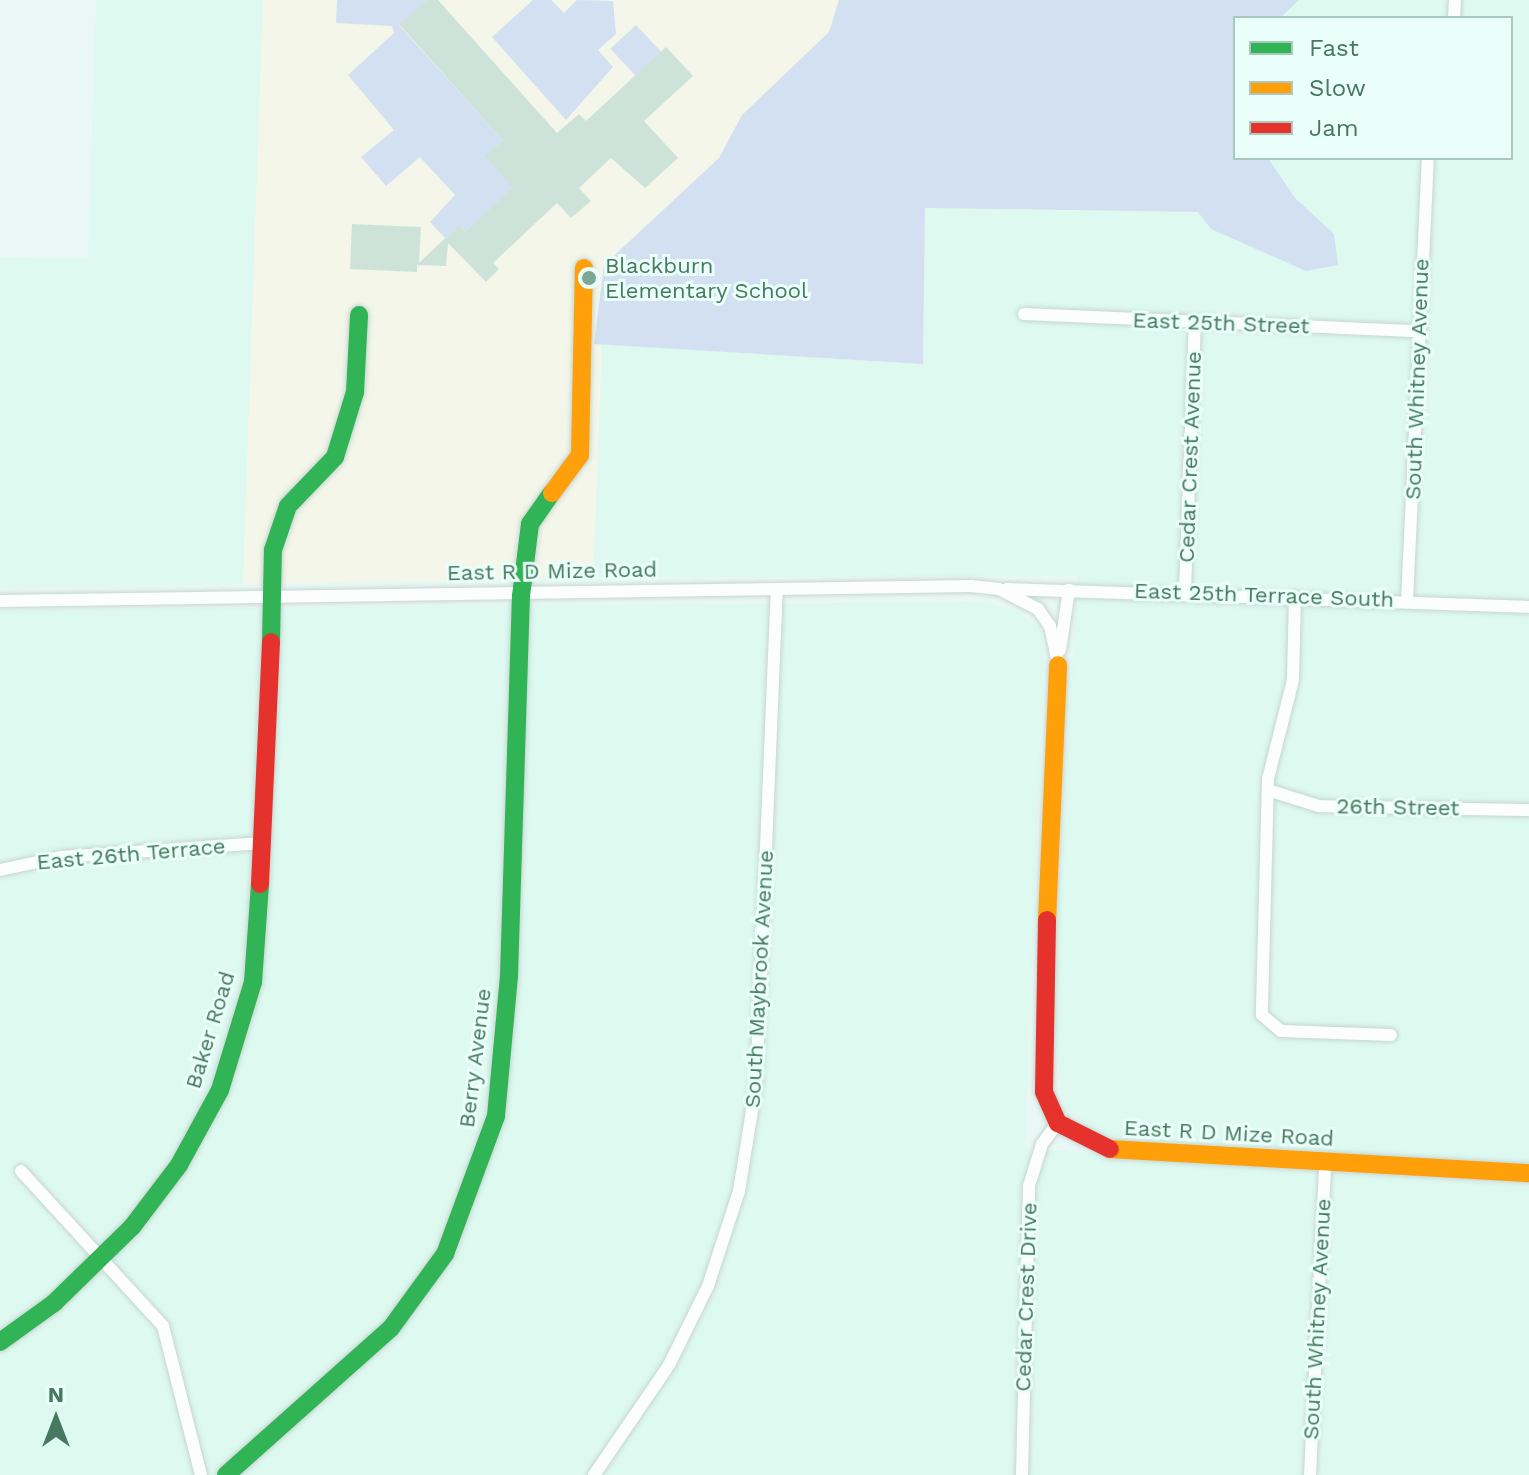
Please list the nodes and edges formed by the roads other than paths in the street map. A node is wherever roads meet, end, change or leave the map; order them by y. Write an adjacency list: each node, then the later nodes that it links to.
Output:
1 (1428, 160): 6 (street, South Whitney Avenue)
2 (584, 268): 11 (street, Berry Avenue)
3 (1024, 314): 5 (street, East 25th Street)
4 (359, 315): 13 (street, Baker Road)
5 (1195, 323): 6 (street, East 25th Street); 10 (street, Cedar Crest Avenue)
6 (1418, 331): 15 (street, South Whitney Avenue)
7 (999, 589): 8 (street, East R D Mize Road); 9 (street, East 25th Terrace South); 17 (street)
8 (777, 590): 11 (street, East R D Mize Road); 32 (street, South Maybrook Avenue)
9 (1069, 590): 10 (street, East 25th Terrace South); 17 (street)
10 (1185, 591): 12 (street, East 25th Terrace South)
11 (521, 596): 13 (street, East R D Mize Road); 31 (street, Berry Avenue)
12 (1295, 597): 15 (street, East 25th Terrace South); 18 (street)
13 (274, 599): 14 (street, East R D Mize Road); 20 (street, Baker Road)
14 (0, 601)
15 (1407, 601): 16 (street, East 25th Terrace South)
16 (1529, 607)
17 (1058, 665): 23 (street)
18 (1271, 791): 19 (street, 26th Street); 22 (street)
19 (1529, 810)
20 (263, 843): 21 (street, East 26th Terrace); 27 (street, Baker Road)
21 (0, 870)
22 (1391, 1035)
23 (1058, 1123): 24 (street, East R D Mize Road); 29 (street, Cedar Crest Drive)
24 (1325, 1163): 26 (street, East R D Mize Road); 33 (street, South Whitney Avenue)
25 (21, 1171): 27 (street)
26 (1529, 1173)
27 (104, 1258): 28 (street, Baker Road); 30 (street)
28 (0, 1342)
29 (1019, 1472)
30 (201, 1475)
31 (226, 1475)
32 (594, 1475)
33 (1310, 1475)

